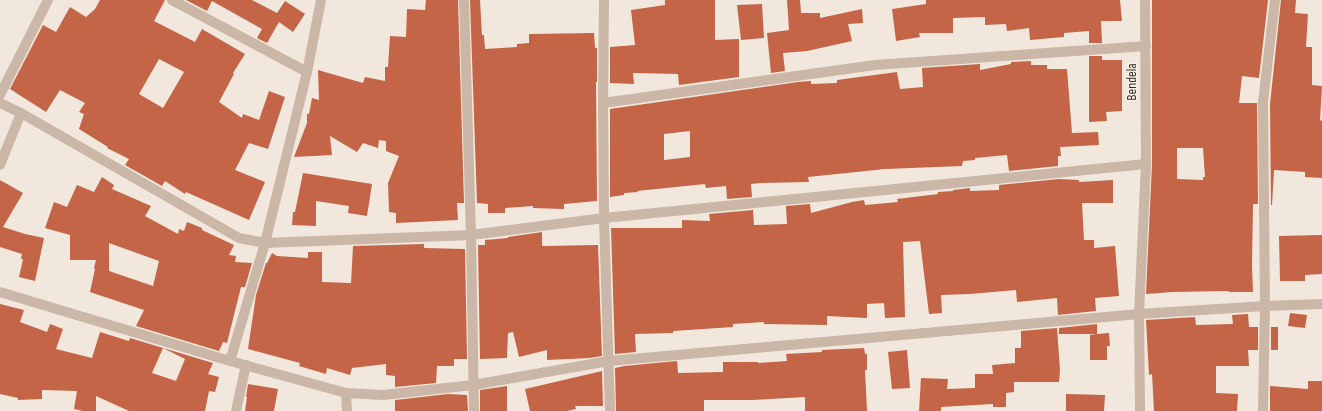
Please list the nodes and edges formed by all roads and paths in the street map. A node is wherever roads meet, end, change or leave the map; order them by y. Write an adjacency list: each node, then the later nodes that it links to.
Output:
1 (48, 0): 10 (street)
2 (172, 0): 9 (street)
3 (321, 0): 9 (street)
4 (464, 0): 17 (street)
5 (604, 0): 11 (street)
6 (1145, 0): 8 (street, Bendela)
7 (1275, 0): 21 (street)
8 (1146, 46): 11 (street); 14 (street, Bendela)
9 (308, 72): 18 (street)
10 (0, 95)
11 (603, 102): 16 (street)
12 (0, 103): 13 (street)
13 (21, 113): 15 (street); 18 (street)
14 (1146, 164): 16 (street); 22 (street, Bendela)
15 (0, 165)
16 (604, 218): 17 (street); 24 (street)
17 (471, 235): 18 (street); 26 (street)
18 (265, 243): 23 (street)
19 (0, 292): 23 (street)
20 (1322, 304): 21 (street)
21 (1265, 306): 22 (street); 33 (street)
22 (1139, 314): 24 (street); 32 (street, Bendela)
23 (230, 361): 25 (street)
24 (609, 361): 26 (street); 31 (street)
25 (246, 365): 27 (street); 28 (street)
26 (473, 385): 27 (street); 30 (street)
27 (346, 393): 29 (street)
28 (236, 411)
29 (347, 411)
30 (474, 411)
31 (610, 411)
32 (1140, 411)
33 (1263, 411)

